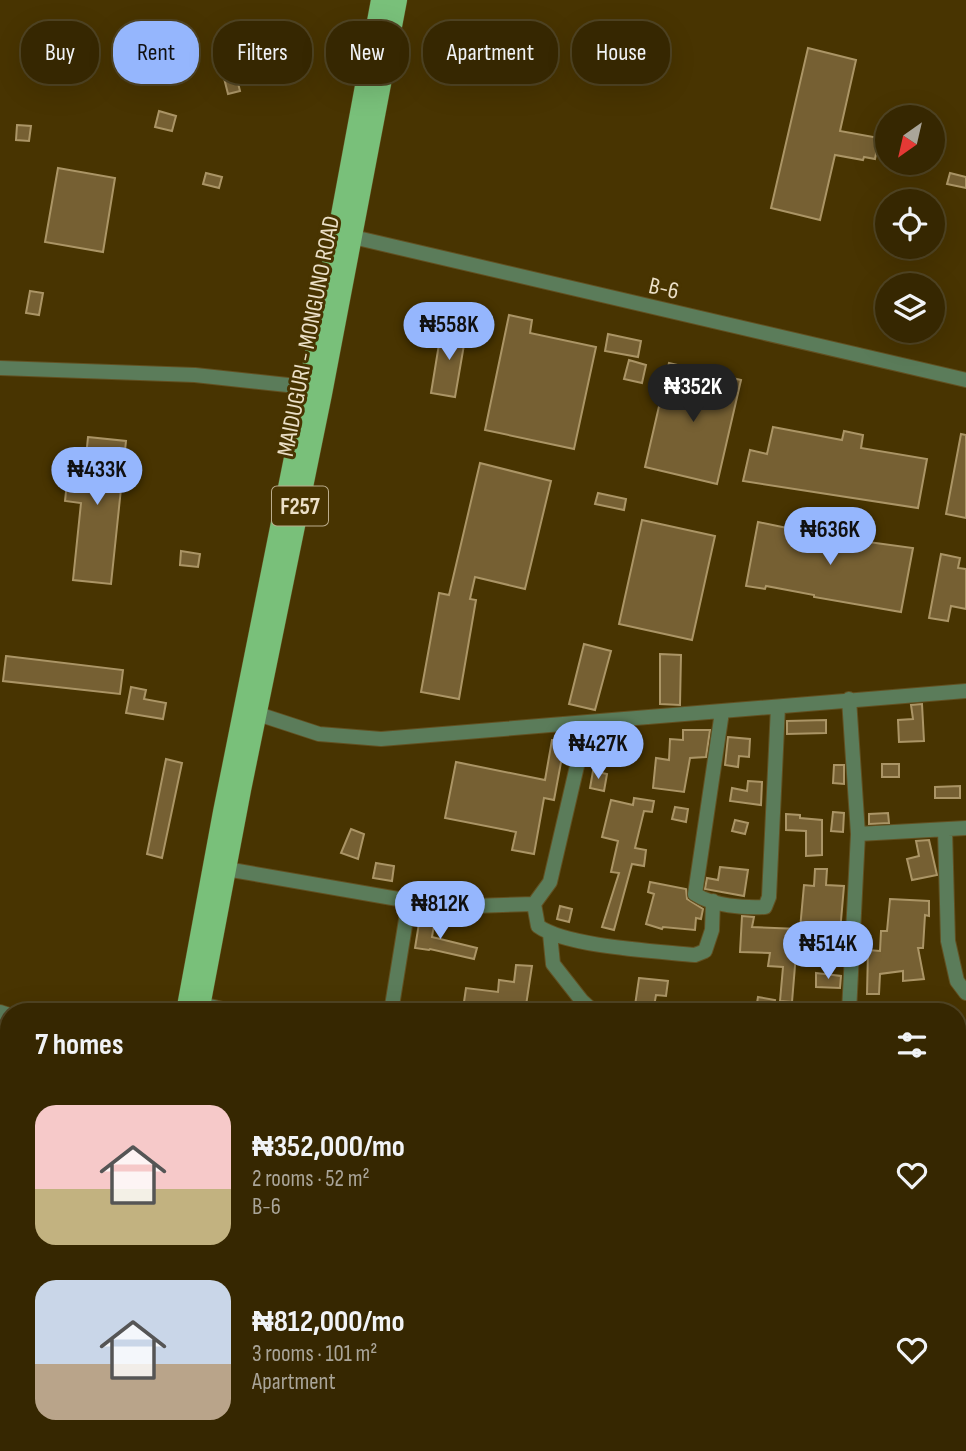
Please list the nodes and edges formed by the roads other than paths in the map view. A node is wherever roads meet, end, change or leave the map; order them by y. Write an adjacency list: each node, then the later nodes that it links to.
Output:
1 (380, 0): 6 (main road, MAIDUGURI - MONGUNO ROAD / F257)
2 (398, 0): 3 (main road, MAIDUGURI - MONGUNO ROAD / F257)
3 (353, 237): 5 (street, B-6); 11 (main road, MAIDUGURI - MONGUNO ROAD / F257)
4 (0, 368): 6 (street)
5 (966, 380)
6 (306, 387): 22 (main road, MAIDUGURI - MONGUNO ROAD / F257)
7 (966, 691): 8 (street)
8 (849, 699): 9 (street); 15 (street)
9 (778, 707): 10 (street); 18 (street)
10 (722, 712): 12 (street); 18 (street)
11 (258, 714): 12 (street); 16 (main road, MAIDUGURI - MONGUNO ROAD / F257)
12 (587, 723): 19 (street)
13 (966, 828): 14 (street)
14 (945, 830): 15 (street); 21 (street)
15 (858, 834): 26 (street)
16 (226, 869): 17 (street); 23 (main road, MAIDUGURI - MONGUNO ROAD / F257)
17 (409, 901): 19 (street); 24 (street)
18 (713, 901): 20 (street)
19 (534, 904): 20 (street)
20 (550, 934): 25 (street)
21 (966, 993)
22 (186, 1003)
23 (202, 1003)
24 (392, 1003)
25 (584, 1003)
26 (849, 1003)

